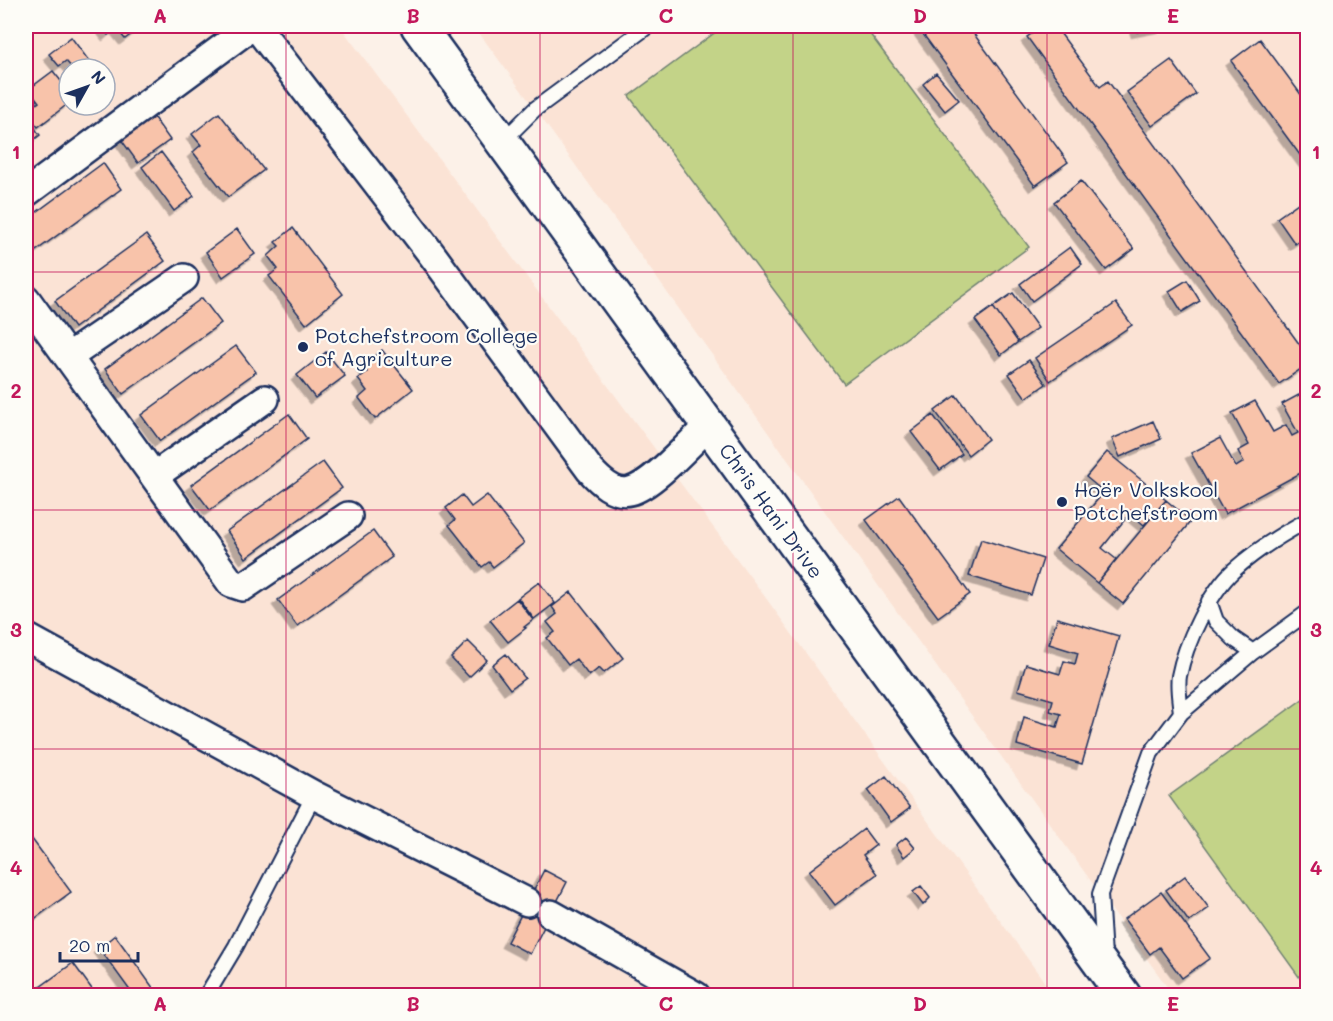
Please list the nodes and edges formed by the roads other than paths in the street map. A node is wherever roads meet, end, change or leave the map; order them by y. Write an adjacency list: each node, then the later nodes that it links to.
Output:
1 (254, 26): 5 (street); 10 (street)
2 (418, 26): 4 (street, Chris Hani Drive)
3 (648, 26): 4 (lane)
4 (503, 141): 10 (street, Chris Hani Drive)
5 (26, 193)
6 (184, 278): 8 (street)
7 (26, 299): 8 (street)
8 (68, 357): 11 (street)
9 (265, 399): 11 (street)
10 (709, 425): 20 (street, Chris Hani Drive)
11 (154, 476): 12 (street)
12 (348, 516)
13 (1308, 520): 14 (lane)
14 (1209, 601): 17 (lane); 18 (lane)
15 (1308, 612): 17 (lane)
16 (29, 643): 19 (street)
17 (1253, 652): 18 (lane)
18 (1181, 713): 20 (lane)
19 (314, 795): 21 (lane); 22 (street)
20 (1104, 968): 23 (street, Chris Hani Drive)
21 (206, 996)
22 (696, 996)
23 (1124, 996)

